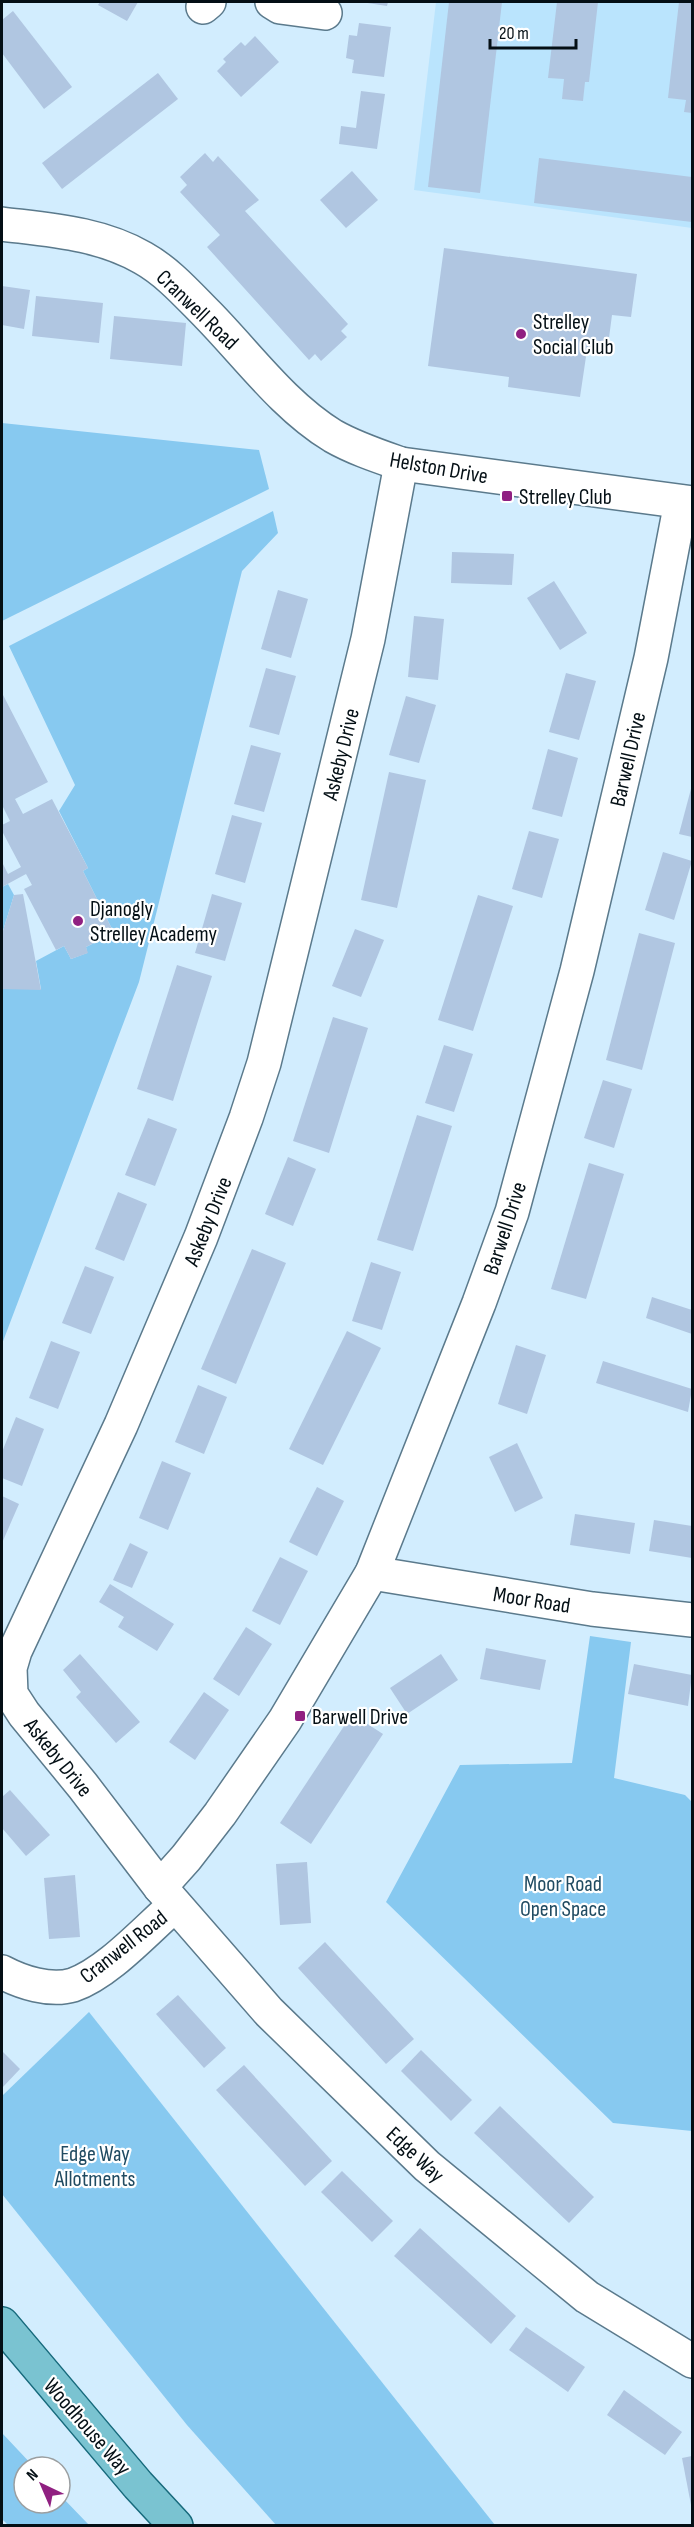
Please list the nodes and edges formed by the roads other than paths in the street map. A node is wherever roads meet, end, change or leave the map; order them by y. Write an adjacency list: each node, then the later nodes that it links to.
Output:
1 (272, 2): 2 (street)
2 (325, 14)
3 (2, 224): 4 (street, Cranwell Road)
4 (333, 435): 5 (street, Helston Drive)
5 (401, 464): 6 (street, Helston Drive); 9 (street, Askeby Drive)
6 (687, 502): 7 (street, Barwell Drive)
7 (372, 1573): 8 (street, Moor Road); 9 (street, Barwell Drive)
8 (693, 1620)
9 (167, 1896): 10 (street, Cranwell Road); 12 (street, Edge Way)
10 (2, 1972)
11 (5, 2335): 13 (main road, Woodhouse Way)
12 (693, 2361)
13 (176, 2526)

